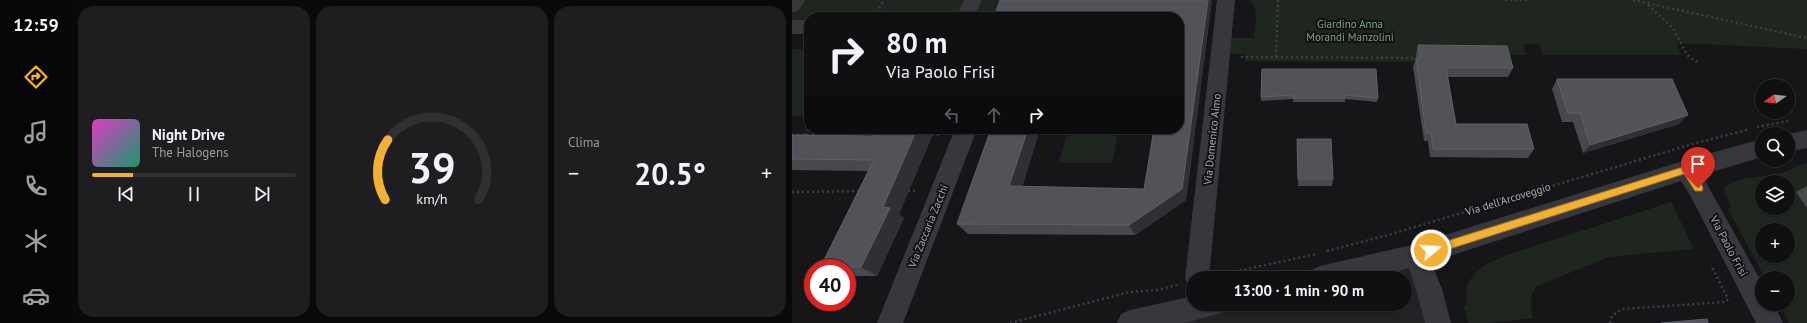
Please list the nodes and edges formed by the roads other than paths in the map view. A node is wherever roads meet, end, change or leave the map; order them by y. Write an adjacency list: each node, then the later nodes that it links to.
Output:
1 (796, 0): 4 (street)
2 (973, 0): 5 (street)
3 (1226, 0): 14 (street, Via Domenico Aimo)
4 (792, 6)
5 (967, 12)
6 (792, 27): 7 (street)
7 (804, 27)
8 (964, 134): 17 (street, Via Zaccaria Zacchi)
9 (1807, 139): 10 (street)
10 (1795, 142)
11 (1755, 150): 12 (street)
12 (1686, 170): 13 (street); 20 (street, Via Paolo Frisi)
13 (1416, 255): 15 (street); 19 (street)
14 (1198, 271)
15 (1349, 271)
16 (1186, 309): 18 (street)
17 (890, 323)
18 (1130, 323)
19 (1438, 323)
20 (1770, 323)

